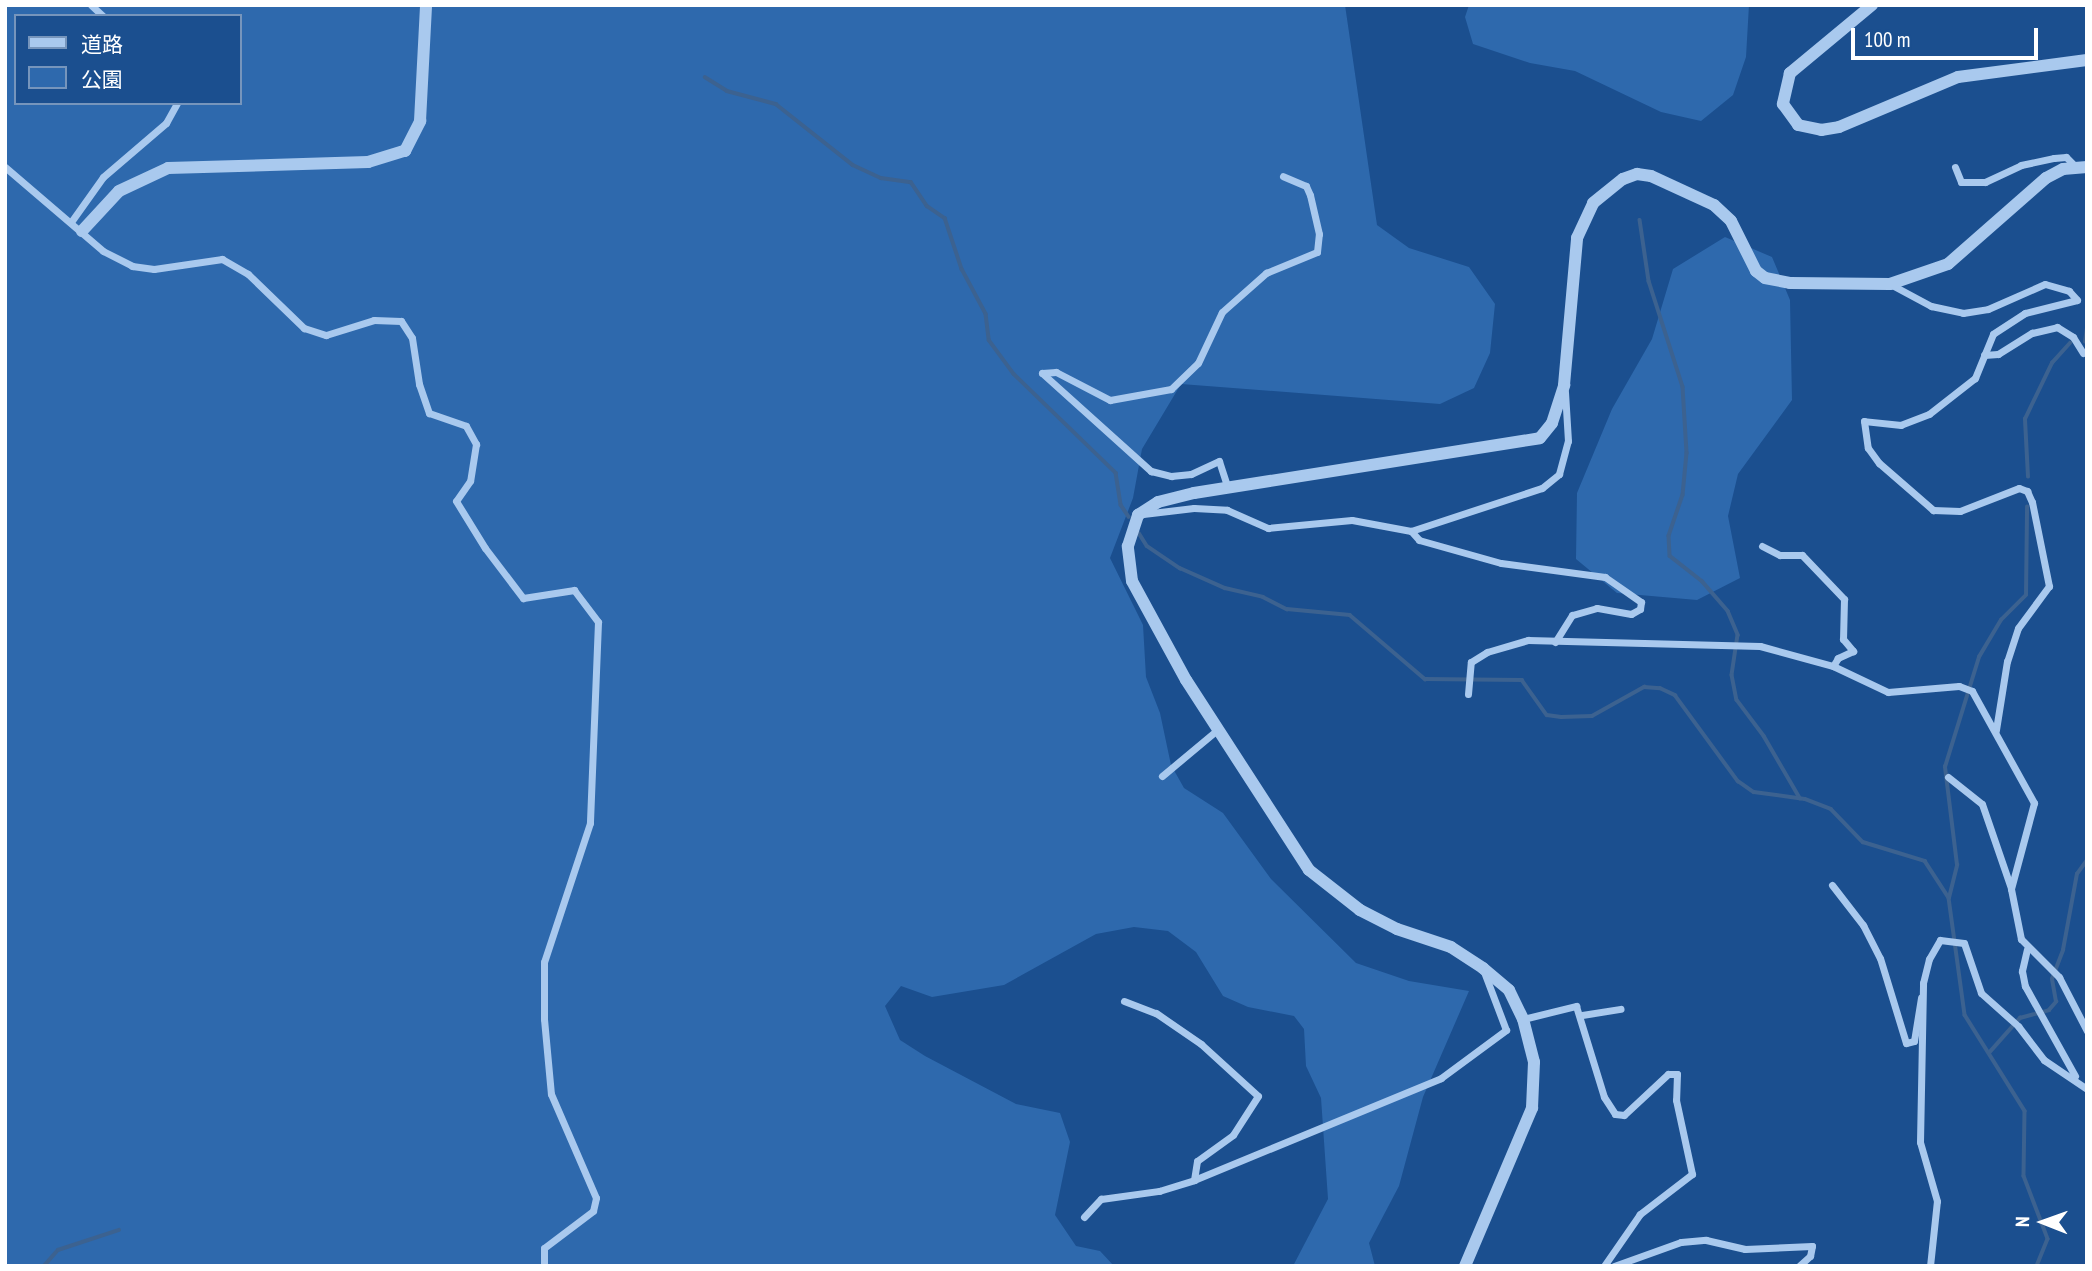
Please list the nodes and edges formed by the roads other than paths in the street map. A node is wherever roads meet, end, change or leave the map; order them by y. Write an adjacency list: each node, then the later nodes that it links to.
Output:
1 (426, 5): 10 (street)
2 (1872, 5): 3 (street)
3 (2087, 60)
4 (176, 105): 9 (street)
5 (5, 167): 9 (street)
6 (1955, 167): 7 (street)
7 (2082, 167): 11 (street)
8 (1283, 176): 15 (street)
9 (71, 222): 10 (street)
10 (82, 231): 40 (street)
11 (1890, 284): 13 (street); 14 (street)
12 (2083, 353): 13 (street)
13 (1984, 355): 23 (street)
14 (1564, 384): 15 (street); 17 (street)
15 (1228, 488): 16 (street)
16 (1138, 515): 17 (street); 22 (street)
17 (1411, 531): 19 (street)
18 (1762, 546): 20 (street)
19 (1555, 642): 20 (street); 21 (street)
20 (1833, 666): 23 (street)
21 (1468, 690)
22 (1217, 730): 24 (street); 29 (street)
23 (1996, 730): 27 (street)
24 (1162, 776)
25 (1948, 777): 27 (street)
26 (1832, 885): 30 (street)
27 (2011, 889): 28 (street)
28 (2027, 949): 35 (street); 36 (street)
29 (1483, 968): 34 (street); 38 (street)
30 (1923, 983): 36 (street); 45 (street)
31 (1125, 1001): 38 (street)
32 (1621, 1009): 33 (street)
33 (1582, 1015): 34 (street); 42 (street)
34 (1523, 1019): 41 (street)
35 (2087, 1031)
36 (2075, 1077): 37 (street)
37 (2087, 1089)
38 (1194, 1180): 39 (street)
39 (1084, 1217)
40 (544, 1266)
41 (1465, 1266)
42 (1604, 1266)
43 (1614, 1266): 44 (street)
44 (1798, 1266)
45 (1930, 1266)

